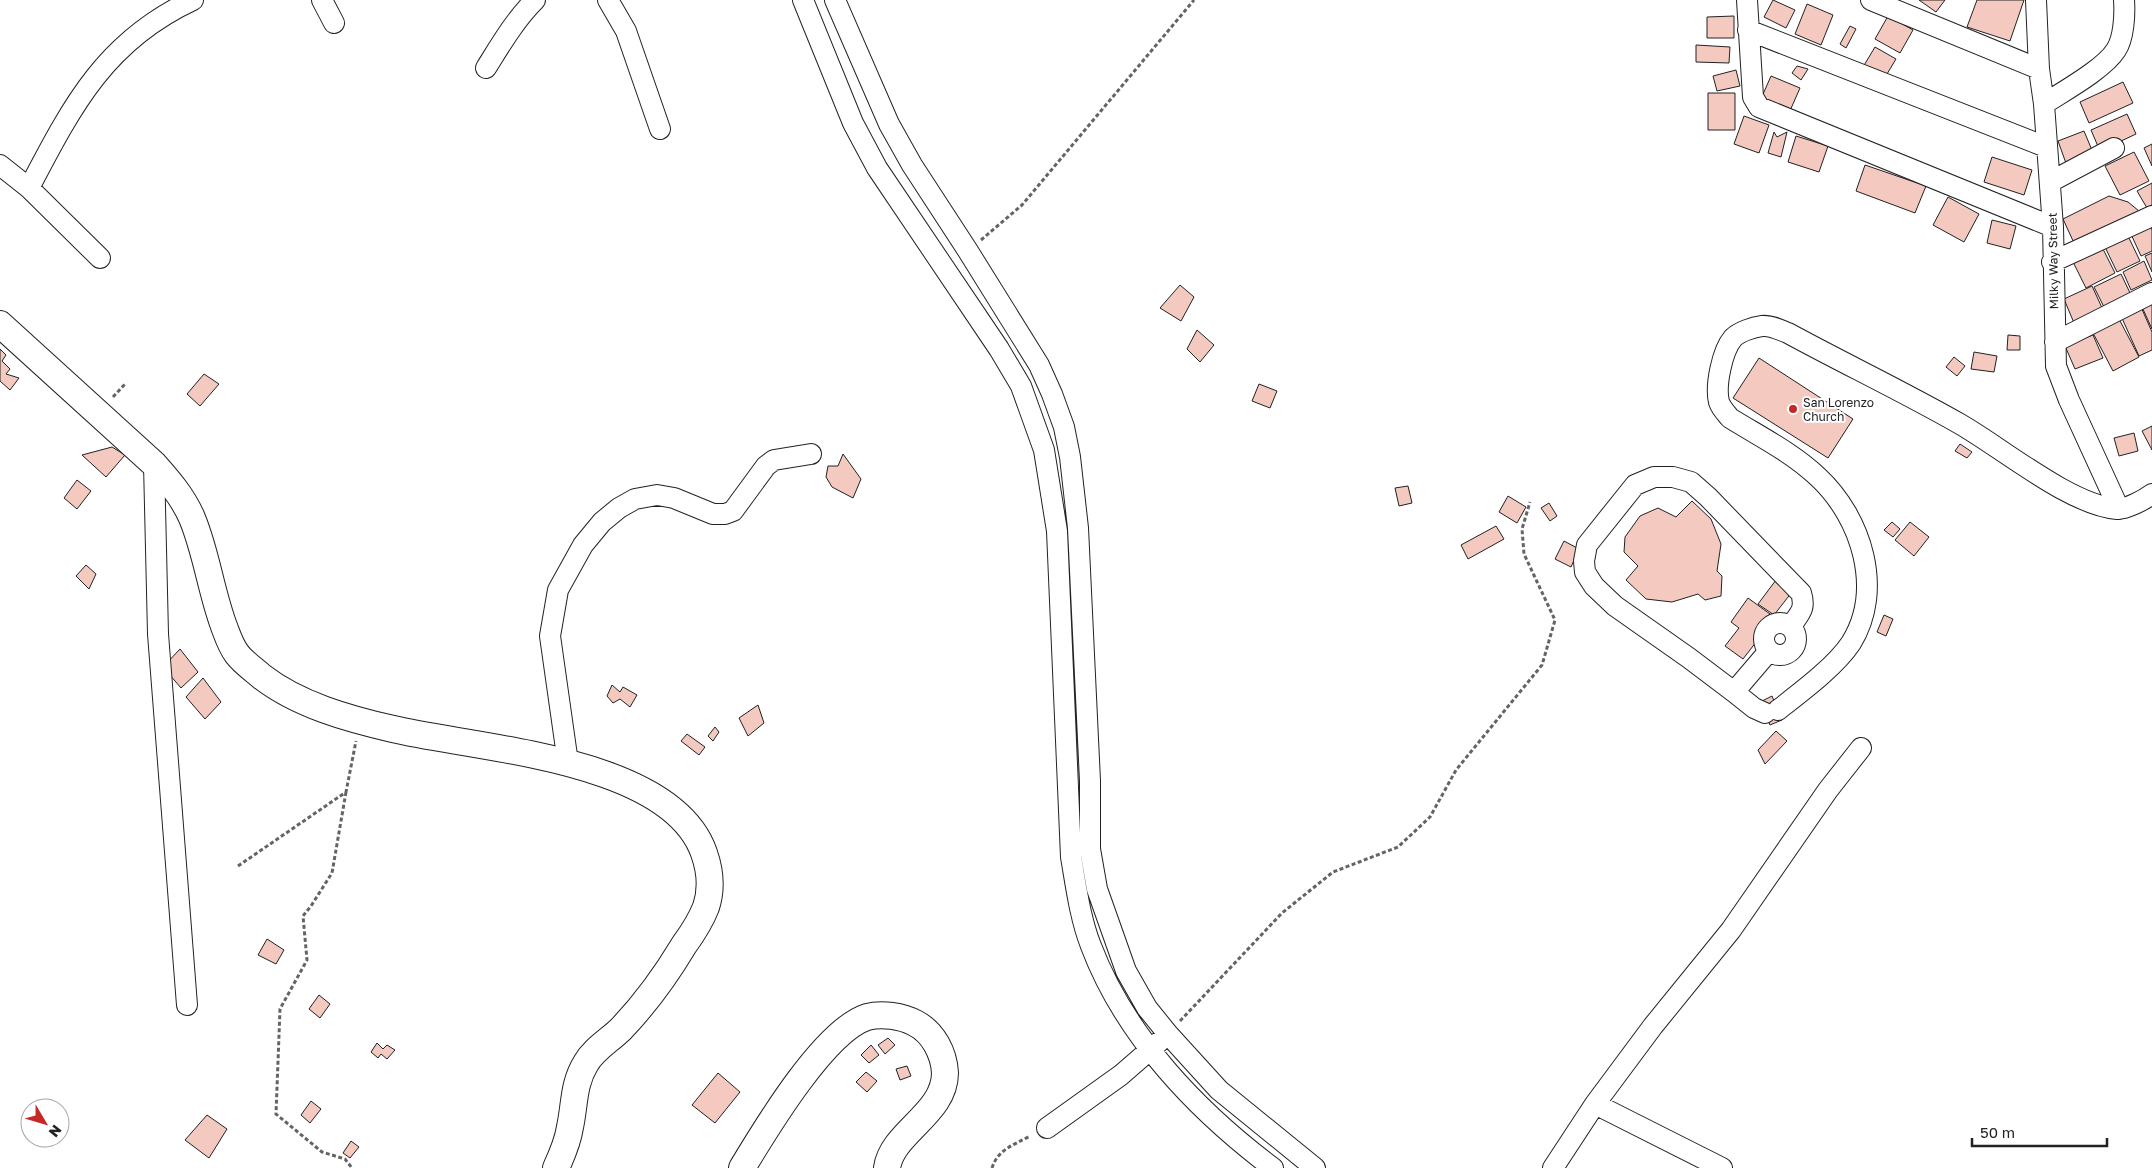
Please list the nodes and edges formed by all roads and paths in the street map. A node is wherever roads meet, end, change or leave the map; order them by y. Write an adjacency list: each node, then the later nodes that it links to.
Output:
1 (193, 0): 22 (street)
2 (322, 0): 12 (street)
3 (535, 0): 14 (street)
4 (608, 0): 17 (street)
5 (803, 0): 28 (street)
6 (835, 0): 25 (street)
7 (1194, 0): 25 (path)
8 (1747, 0): 13 (street)
9 (1870, 0): 15 (street)
10 (2036, 0): 15 (street, Milky Way Street)
11 (2124, 0): 16 (street)
12 (334, 23)
13 (1748, 30): 18 (street); 24 (street)
14 (486, 68)
15 (2039, 69): 16 (street, Milky Way Street)
16 (2044, 104): 18 (street, Milky Way Street)
17 (660, 129)
18 (2046, 147): 21 (street, Milky Way Street)
19 (2114, 148): 21 (street)
20 (0, 166): 22 (street)
21 (2050, 182): 24 (street, Milky Way Street)
22 (30, 188): 26 (street)
23 (2152, 216): 27 (street)
24 (2053, 228): 27 (street, Milky Way Street)
25 (968, 251): 28 (street); 37 (street)
26 (100, 258)
27 (2052, 262): 31 (street, Milky Way Street)
28 (945, 272): 38 (street)
29 (2152, 293): 31 (street)
30 (0, 324): 33 (main road)
31 (2055, 342): 36 (street, Milky Way Street)
32 (811, 454): 42 (street)
33 (154, 464): 40 (main road); 47 (street)
34 (2152, 494): 36 (street)
35 (1530, 502): 48 (path)
36 (2119, 509): 39 (street)
37 (1078, 528): 38 (street); 43 (street)
38 (1057, 531): 44 (street)
39 (1734, 692): 39 (street)
40 (360, 721): 42 (main road); 45 (path)
41 (1861, 748): 50 (street)
42 (568, 763): 53 (main road)
43 (1090, 781): 44 (street); 48 (street)
44 (1066, 785): 49 (street)
45 (346, 792): 46 (path); 52 (path)
46 (238, 866)
47 (187, 1005)
48 (1168, 1034): 49 (street); 58 (street)
49 (1150, 1050): 51 (street); 57 (street)
50 (1594, 1104): 59 (street); 60 (street)
51 (1047, 1128): 56 (path)
52 (352, 1168)
53 (556, 1168)
54 (742, 1168): 55 (main road)
55 (887, 1168)
56 (992, 1168)
57 (1273, 1168)
58 (1315, 1168)
59 (1553, 1168)
60 (1722, 1168)

